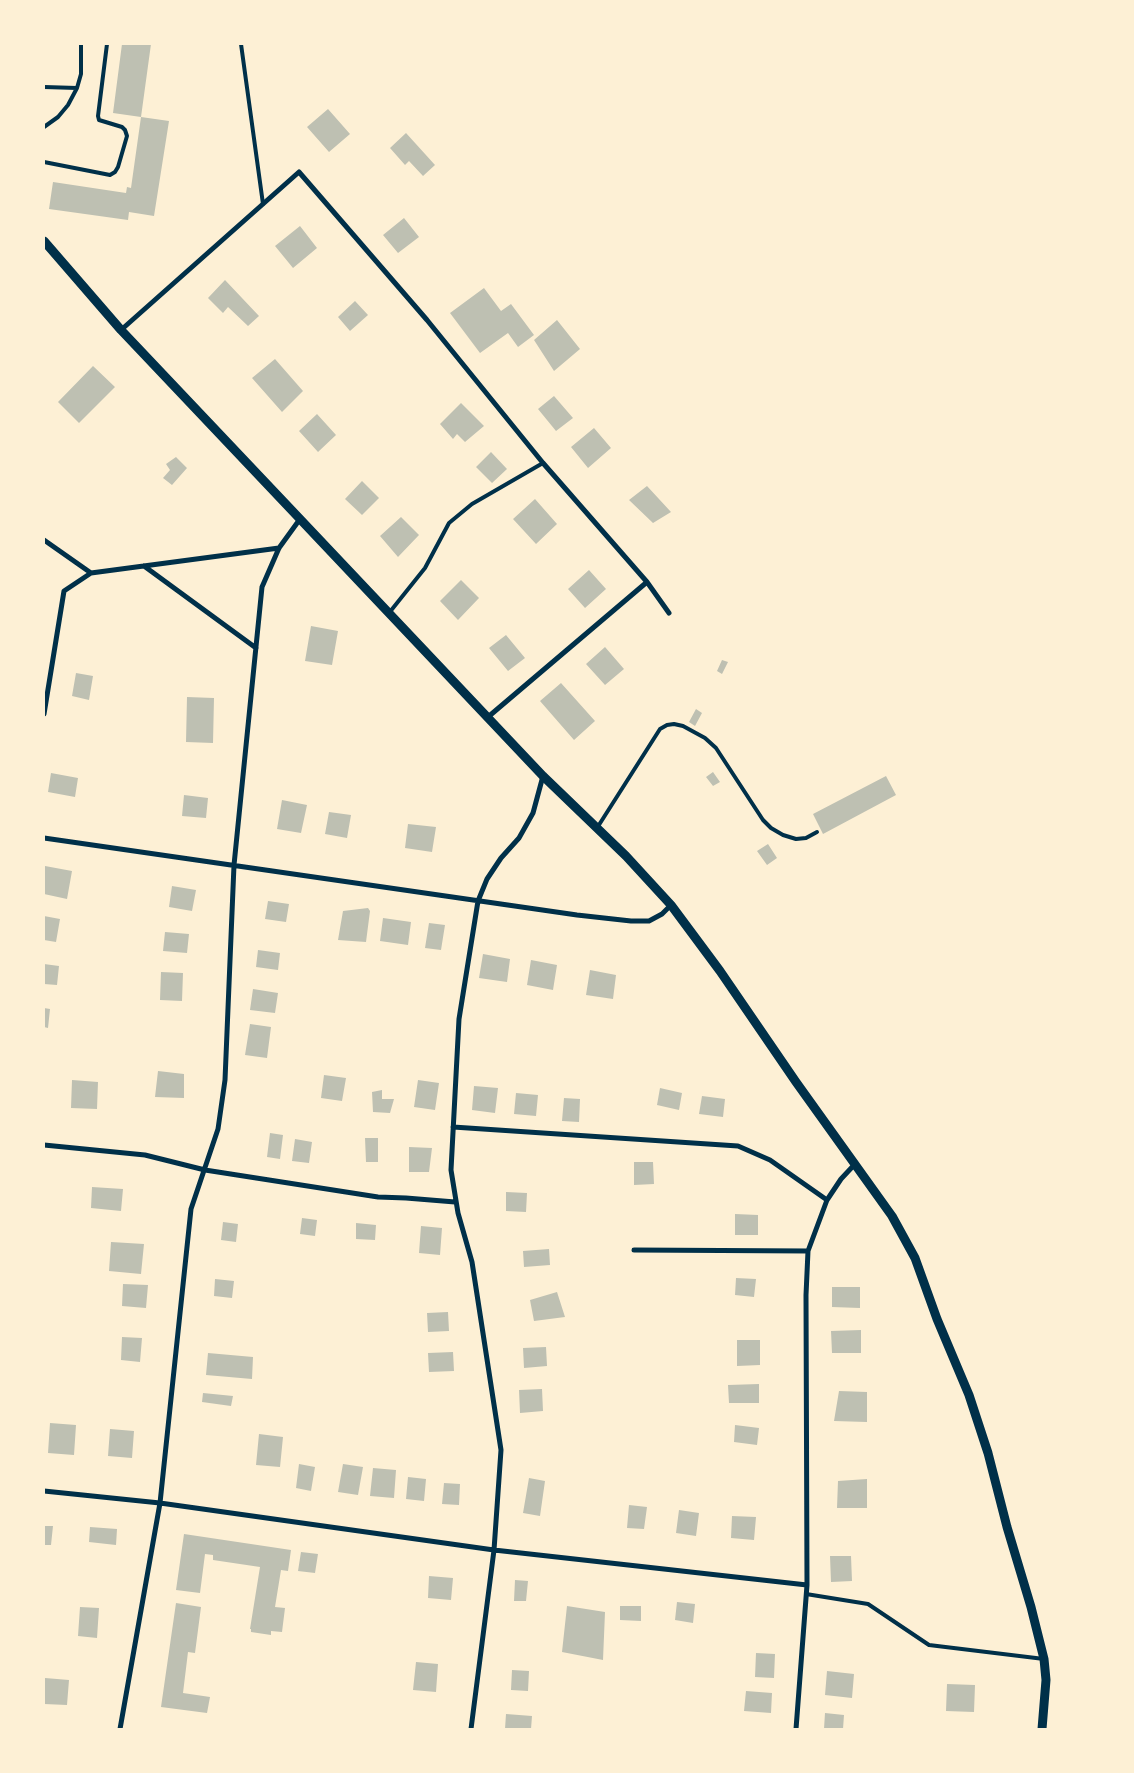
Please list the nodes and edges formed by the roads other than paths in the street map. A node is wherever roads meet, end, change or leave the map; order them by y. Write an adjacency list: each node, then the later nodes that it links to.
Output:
1 (81, 44): 5 (lane)
2 (107, 44): 7 (lane)
3 (241, 44): 8 (lane)
4 (44, 87): 5 (lane)
5 (77, 88): 6 (lane)
6 (44, 127)
7 (44, 162)
8 (263, 204): 10 (street); 11 (street)
9 (44, 241): 10 (street)
10 (121, 330): 12 (street)
11 (543, 463): 17 (street); 18 (lane)
12 (300, 519): 14 (street); 18 (street)
13 (44, 540): 16 (street)
14 (279, 548): 15 (street); 20 (street)
15 (144, 566): 16 (street); 20 (street)
16 (90, 572): 21 (street)
17 (648, 582): 19 (street); 22 (street)
18 (389, 613): 22 (street)
19 (669, 613)
20 (256, 648): 27 (street)
21 (44, 714)
22 (488, 717): 23 (street)
23 (543, 776): 24 (street); 28 (street)
24 (597, 828): 25 (lane); 29 (street)
25 (816, 832)
26 (44, 838): 27 (street)
27 (234, 865): 28 (street); 33 (street)
28 (478, 901): 29 (street); 30 (street)
29 (670, 905): 32 (street)
30 (453, 1127): 34 (street); 35 (street)
31 (44, 1145): 33 (street)
32 (856, 1164): 34 (street); 43 (street)
33 (205, 1170): 35 (street); 39 (street)
34 (827, 1200): 37 (street)
35 (455, 1202): 40 (street)
36 (634, 1250): 37 (street)
37 (808, 1252): 41 (street)
38 (44, 1491): 39 (street)
39 (160, 1503): 40 (street); 44 (street)
40 (494, 1550): 41 (street); 45 (street)
41 (807, 1585): 42 (street)
42 (806, 1594): 43 (lane); 46 (street)
43 (1044, 1659): 47 (street)
44 (120, 1729)
45 (471, 1729)
46 (796, 1729)
47 (1042, 1729)

